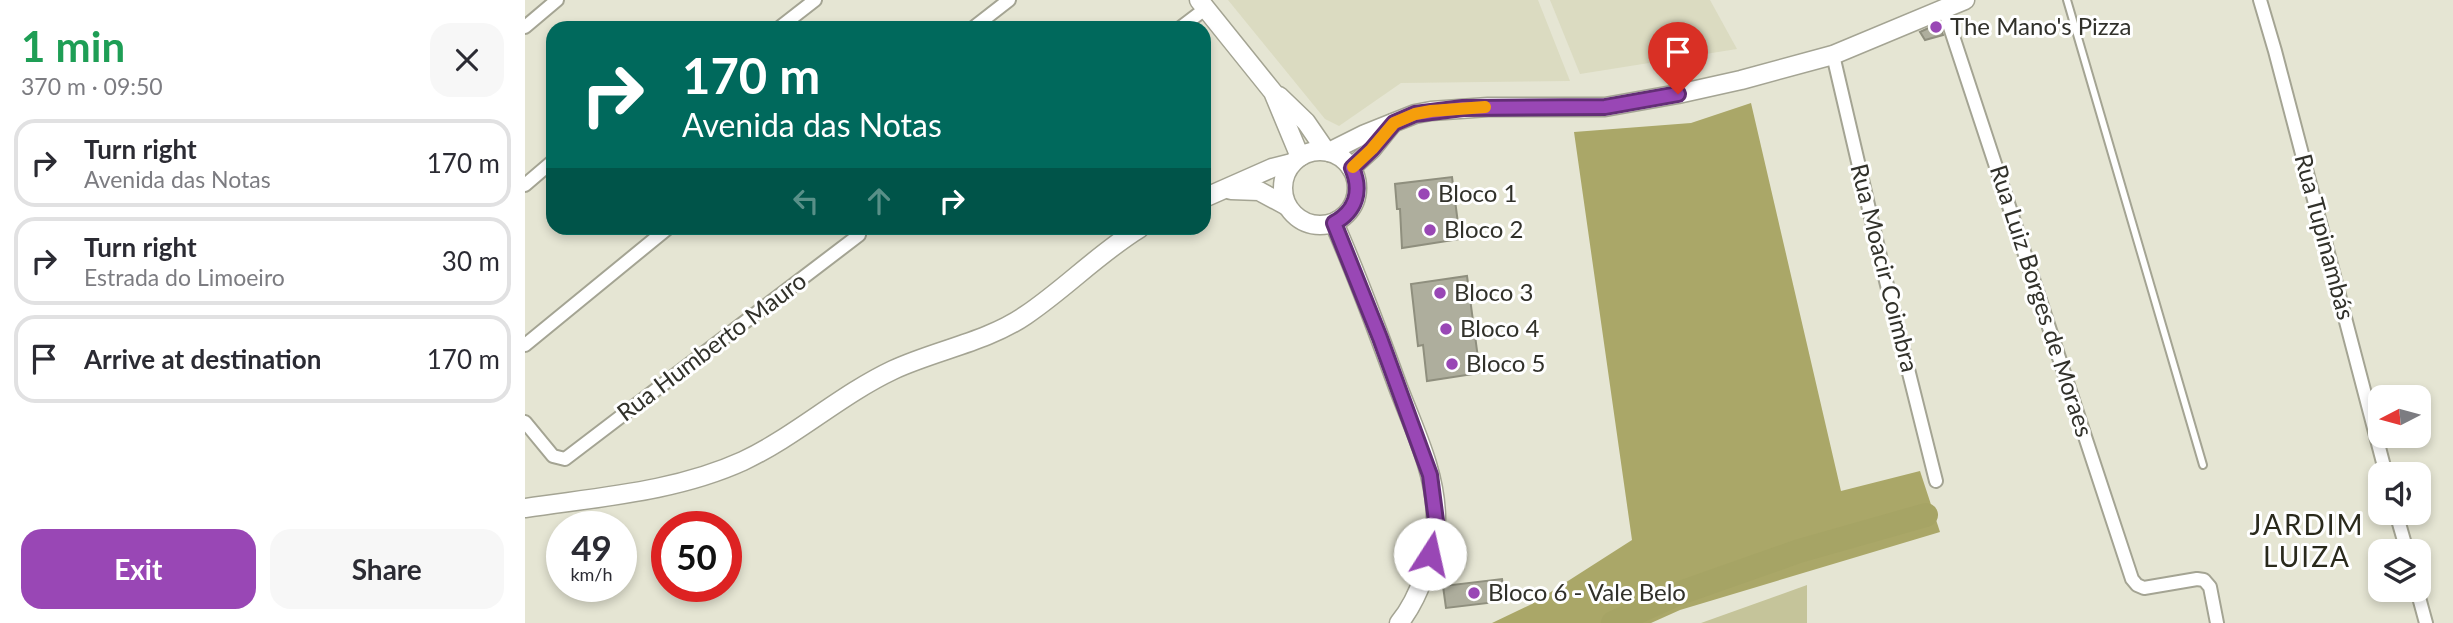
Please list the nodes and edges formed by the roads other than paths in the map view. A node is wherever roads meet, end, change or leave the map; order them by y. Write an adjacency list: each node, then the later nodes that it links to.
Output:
1 (557, 0): 12 (street)
2 (815, 0): 9 (street)
3 (1009, 0): 10 (street)
4 (1965, 0): 8 (main road)
5 (2067, 0): 31 (lane)
6 (2260, 0): 30 (street, Rua Tupinambás)
7 (1202, 4): 11 (street); 14 (main road)
8 (1944, 9): 13 (main road); 36 (street, Rua Luiz Borges de Moraes)
9 (788, 21)
10 (983, 21)
11 (1186, 21)
12 (525, 27)
13 (1833, 55): 15 (main road); 32 (street, Rua Moacir Coimbra)
14 (1273, 92): 16 (main road); 17 (main road)
15 (1394, 123): 16 (main road); 19 (main road)
16 (1327, 152): 17 (main road); 19 (main road)
17 (1296, 160): 21 (main road); 23 (main road)
18 (546, 167): 20 (street)
19 (1352, 168): 24 (main road)
20 (525, 185)
21 (1224, 190): 22 (main road); 23 (main road)
22 (1211, 195)
23 (1287, 206): 24 (main road)
24 (1334, 223): 35 (main road)
25 (659, 235): 28 (street)
26 (858, 235): 29 (street, Rua Humberto Mauro)
27 (1129, 235): 33 (main road)
28 (525, 345)
29 (525, 422)
30 (2383, 462)
31 (2203, 465)
32 (1936, 481)
33 (525, 508)
34 (2420, 602): 37 (street)
35 (1399, 623)
36 (2217, 623)
37 (2426, 623)

